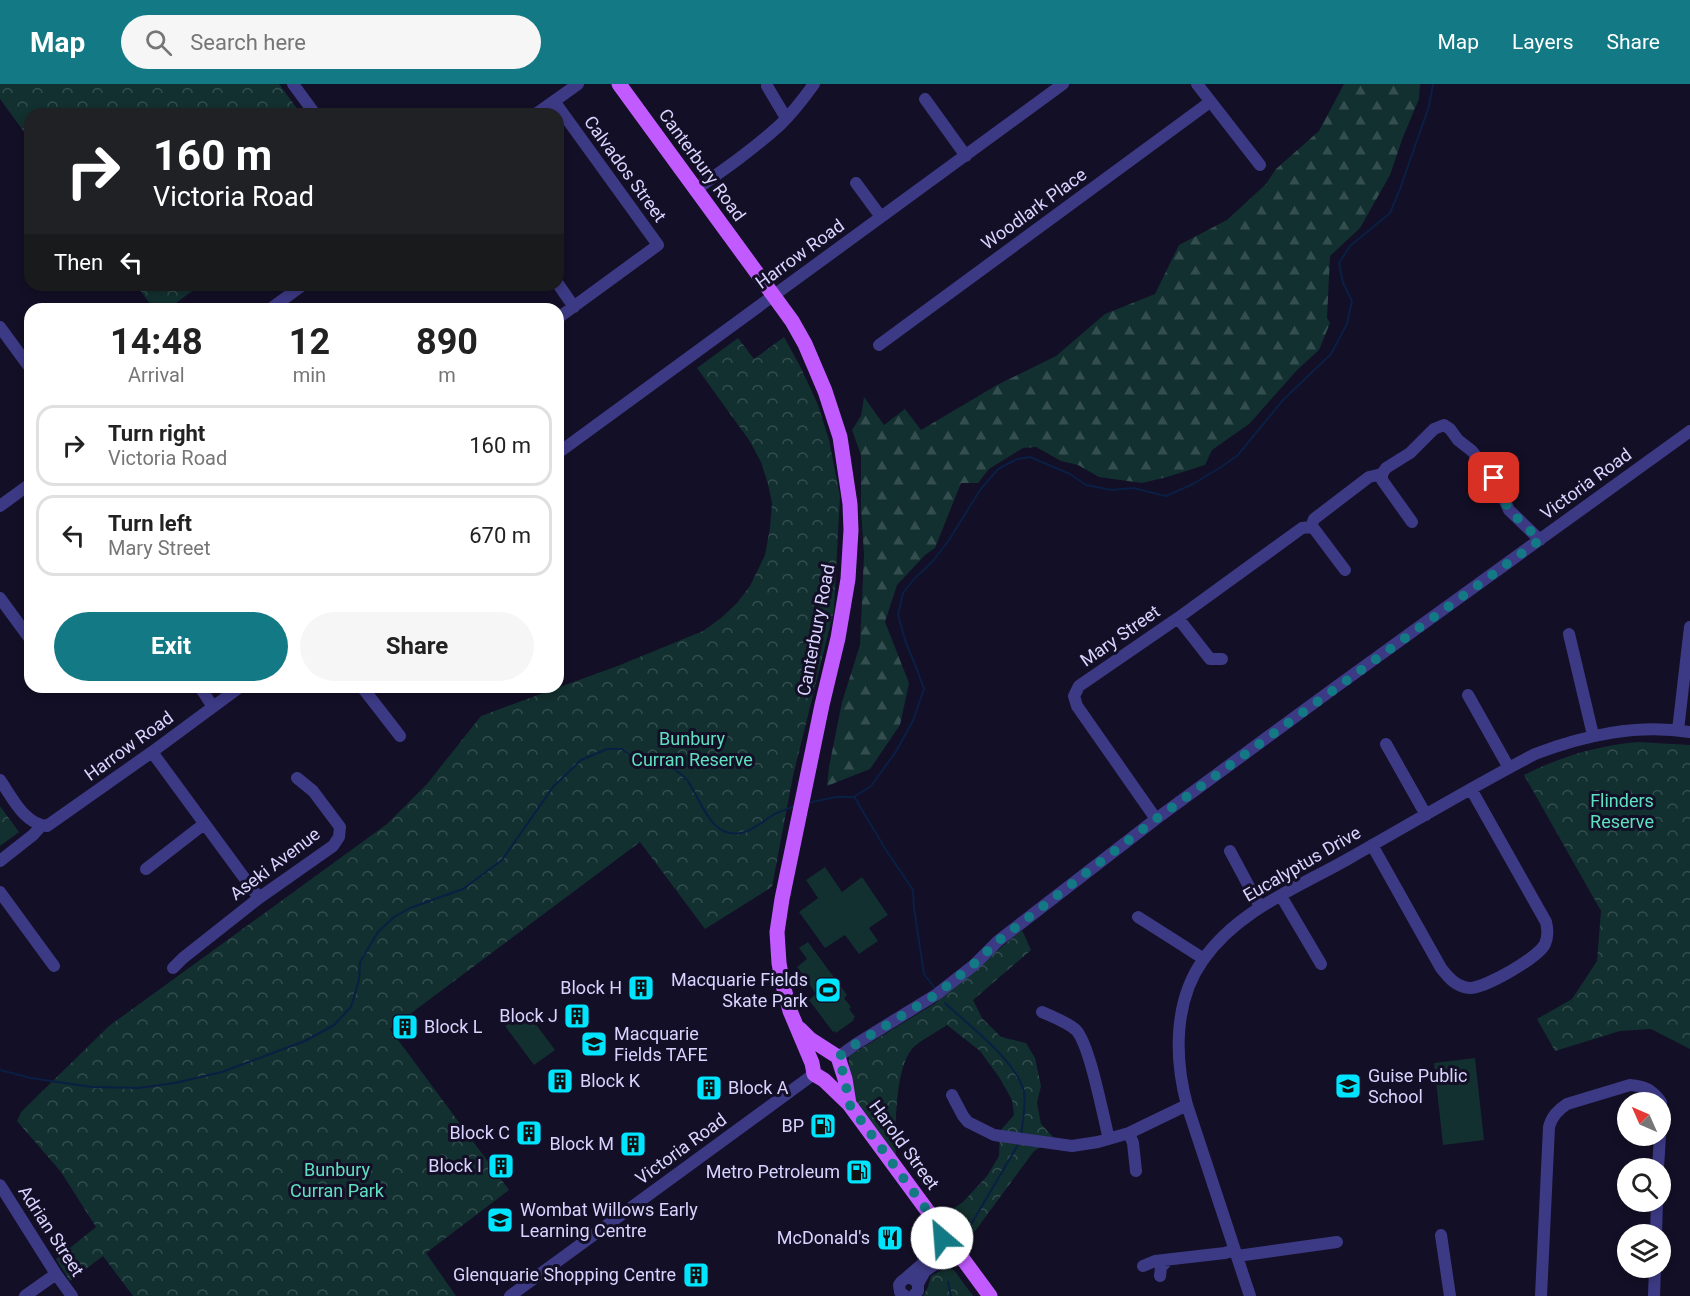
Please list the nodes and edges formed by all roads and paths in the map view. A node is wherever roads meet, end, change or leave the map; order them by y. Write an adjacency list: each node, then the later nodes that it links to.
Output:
1 (293, 84): 12 (street)
2 (578, 84): 10 (street)
3 (619, 84): 20 (main road, Canterbury Road)
4 (814, 84): 16 (street)
5 (1063, 84): 8 (street, Harrow Road)
6 (1197, 84): 11 (street)
7 (767, 86): 16 (street)
8 (1047, 89): 17 (street, Harrow Road)
9 (926, 99): 17 (street)
10 (554, 101): 13 (street); 14 (street, Calvados Street)
11 (1210, 102): 18 (street); 29 (street, Woodlark Place)
12 (311, 108)
13 (544, 108)
14 (559, 108)
15 (564, 115): 26 (street, Calvados Street)
16 (786, 118): 20 (street)
17 (966, 156): 21 (street, Harrow Road)
18 (1260, 165)
19 (856, 183): 21 (street)
20 (695, 190): 24 (main road, Canterbury Road)
21 (881, 217): 24 (street, Harrow Road)
22 (295, 291): 25 (street)
23 (563, 291): 26 (street)
24 (774, 295): 32 (street, Harrow Road); 78 (main road, Canterbury Road)
25 (278, 303)
26 (574, 307): 27 (street, Calvados Street)
27 (564, 314)
28 (0, 327): 30 (street)
29 (879, 345)
30 (24, 360)
31 (1690, 431): 38 (street, Victoria Road)
32 (564, 449)
33 (1382, 474): 36 (street); 37 (street, Mary Street); 38 (street, Mary Street)
34 (24, 488): 35 (street)
35 (0, 506)
36 (1412, 522)
37 (1313, 528): 39 (street); 41 (street, Mary Street)
38 (1540, 540): 61 (street, Victoria Road)
39 (1345, 570)
40 (0, 598): 43 (street)
41 (1178, 618): 45 (street); 61 (street, Mary Street)
42 (1690, 627): 51 (street)
43 (24, 631)
44 (1569, 634): 52 (street)
45 (1222, 659)
46 (204, 693): 50 (street)
47 (232, 693): 50 (street, Harrow Road)
48 (367, 693): 53 (street)
49 (1468, 695): 56 (street)
50 (213, 707): 55 (street, Harrow Road)
51 (1684, 731): 52 (street, Eucalyptus Drive)
52 (1593, 735): 56 (street, Eucalyptus Drive)
53 (399, 736)
54 (1386, 744): 60 (street)
55 (152, 752): 62 (street); 63 (street, Harrow Road)
56 (1509, 768): 59 (street, Eucalyptus Drive)
57 (297, 778): 70 (street, Aseki Avenue)
58 (0, 780): 63 (street)
59 (1472, 789): 60 (street, Eucalyptus Drive); 64 (street)
60 (1426, 815): 64 (street, Eucalyptus Drive)
61 (1156, 819): 79 (street, Victoria Road)
62 (204, 824): 67 (street); 70 (street)
63 (38, 825): 66 (street, Harrow Road)
64 (1372, 845): 69 (street, Eucalyptus Drive)
65 (1230, 851): 71 (street)
66 (0, 861)
67 (146, 869)
68 (0, 892): 75 (street)
69 (1281, 896): 71 (street, Eucalyptus Drive); 74 (street)
70 (259, 898): 76 (street, Aseki Avenue)
71 (1260, 907): 73 (street, Eucalyptus Drive)
72 (1138, 917): 73 (street)
73 (1204, 959): 84 (street, Eucalyptus Drive)
74 (1321, 964)
75 (54, 966)
76 (173, 968)
77 (1042, 1012): 86 (street)
78 (798, 1027): 79 (main road, Canterbury Road); 80 (main road, Canterbury Road)
79 (836, 1059): 80 (main road); 80 (main road); 83 (main road, Harold Street)
80 (817, 1073): 83 (main road, Harold Street); 102 (street, Victoria Road)
81 (1652, 1092): 108 (street)
82 (952, 1095): 86 (street)
83 (849, 1104): 91 (main road, Harold Street)
84 (1187, 1105): 85 (street); 92 (street, Eucalyptus Drive)
85 (1129, 1133): 86 (street); 87 (street)
86 (1109, 1139)
87 (1136, 1171)
88 (0, 1185): 95 (street, Adrian Street)
89 (1441, 1235): 107 (street)
90 (1337, 1242): 92 (street)
91 (945, 1253): 97 (street); 99 (street); 105 (main road, Harold Street)
92 (1236, 1253): 93 (street); 106 (street, Eucalyptus Drive)
93 (1168, 1260): 94 (street); 96 (street)
94 (1143, 1266)
95 (56, 1274): 100 (street); 101 (street, Adrian Street)
96 (1160, 1276)
97 (906, 1278): 99 (street); 103 (street)
98 (1655, 1278): 109 (street)
99 (918, 1284): 104 (street)
100 (25, 1296)
101 (72, 1296)
102 (510, 1296)
103 (905, 1296)
104 (913, 1296)
105 (990, 1296)
106 (1250, 1296)
107 (1450, 1296)
108 (1541, 1296)
109 (1654, 1296)

